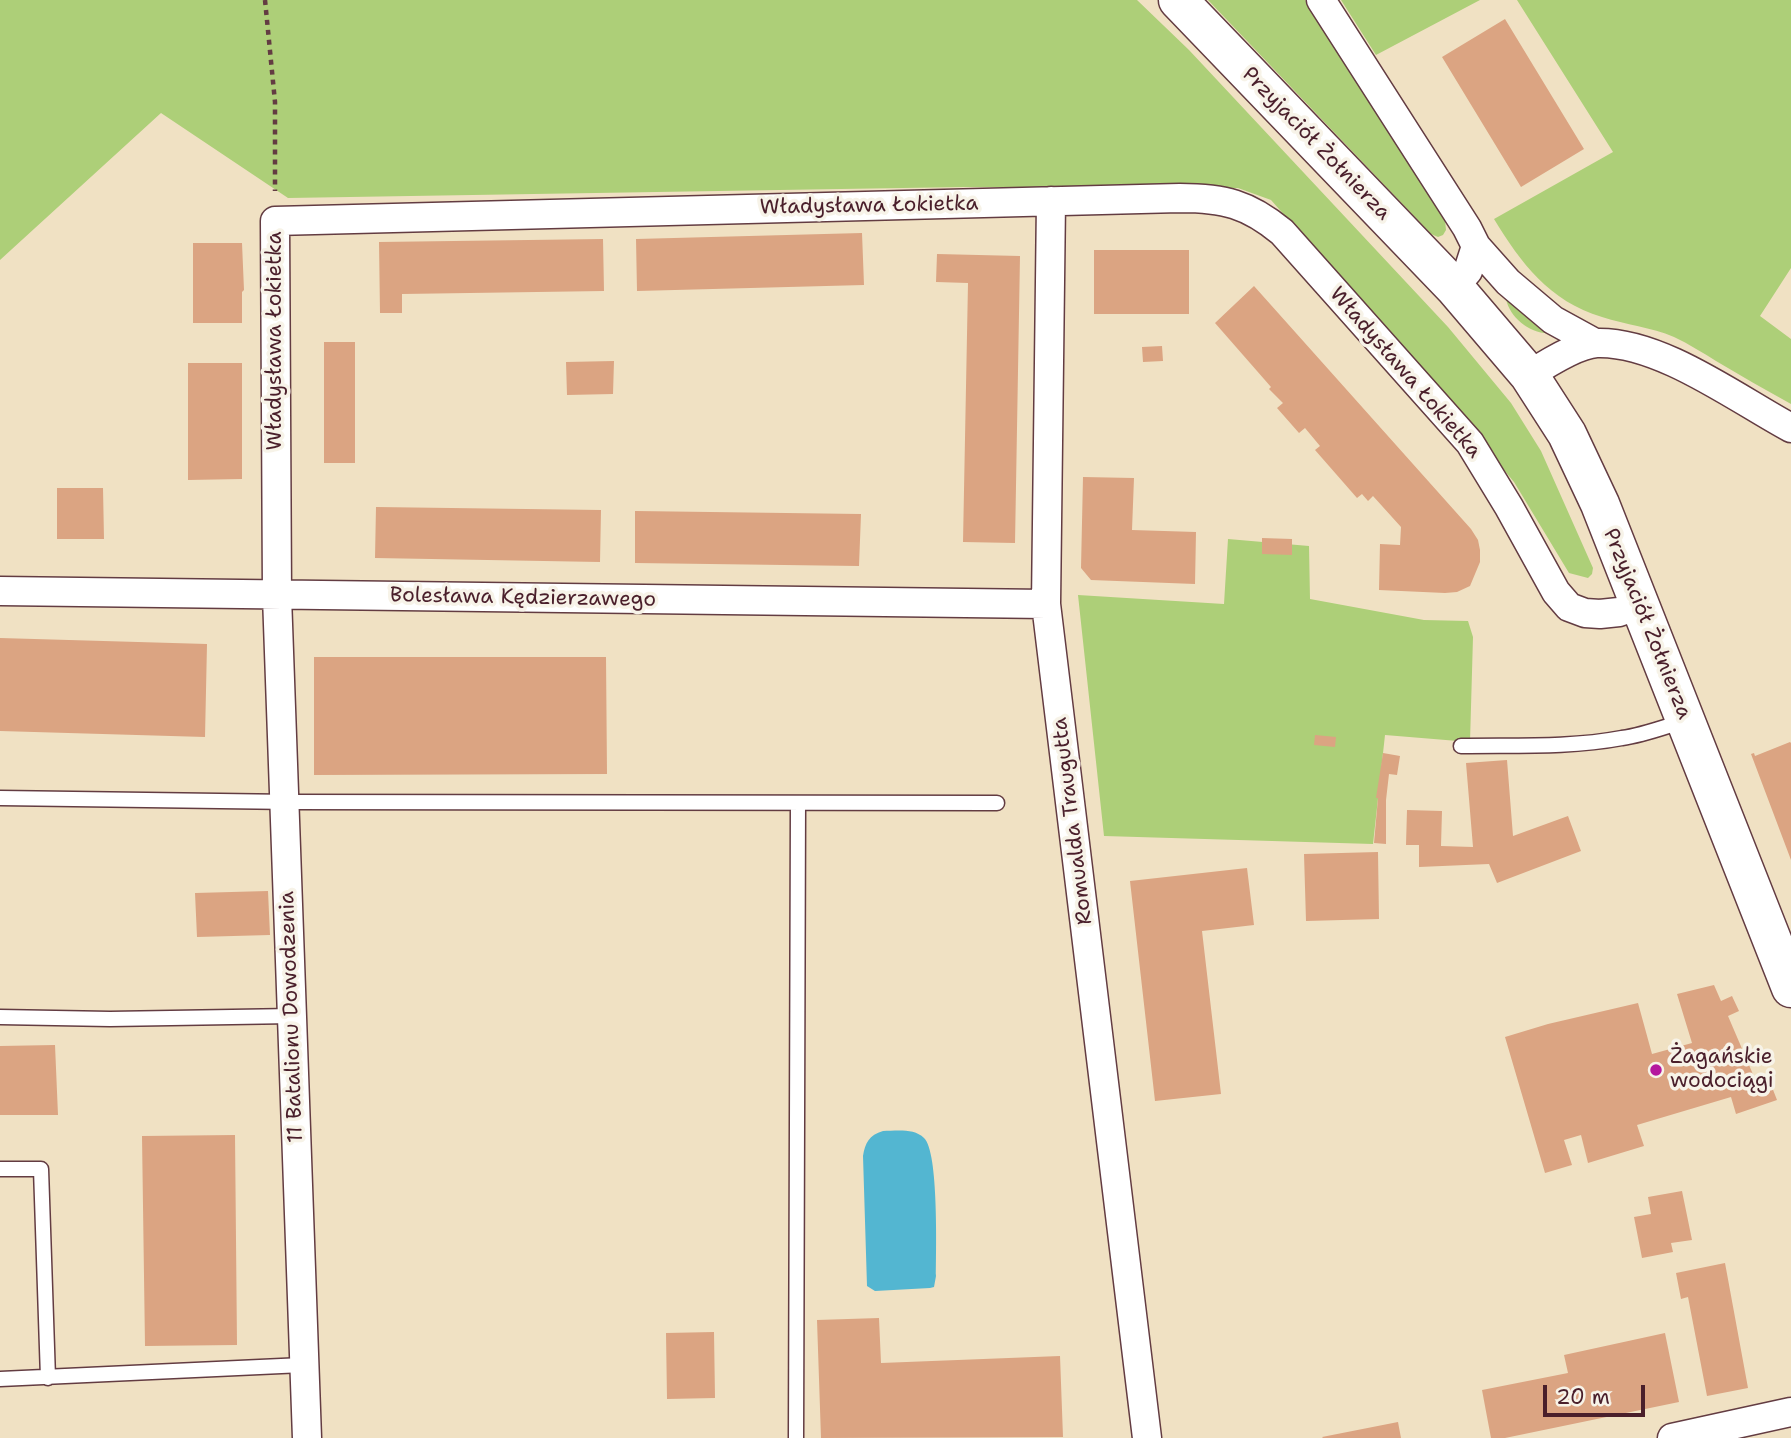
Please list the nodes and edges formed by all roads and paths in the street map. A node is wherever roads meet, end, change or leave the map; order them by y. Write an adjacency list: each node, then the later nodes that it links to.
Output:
1 (265, 0): 5 (path)
2 (1178, 0): 7 (main road, Przyjaciół Żołnierza)
3 (1321, 0): 6 (street)
4 (1051, 201): 5 (street, Władysława Łokietka); 13 (street, Romualda Traugutta); 14 (street, Władysława Łokietka)
5 (275, 221): 12 (street, Władysława Łokietka)
6 (1476, 246): 7 (street); 8 (street)
7 (1454, 287): 9 (main road, Przyjaciół Żołnierza)
8 (1595, 343): 9 (street); 10 (street)
9 (1530, 374): 14 (main road, Przyjaciół Żołnierza)
10 (1791, 428)
11 (0, 591): 12 (street, Bolesława Kędzierzawego)
12 (277, 596): 13 (street, Bolesława Kędzierzawego); 18 (street, 11 Batalionu Dowodzenia)
13 (1046, 604): 32 (street, Romualda Traugutta)
14 (1640, 605): 15 (main road, Przyjaciół Żołnierza)
15 (1685, 721): 16 (lane); 21 (main road, Przyjaciół Żołnierza)
16 (1461, 746)
17 (0, 798): 18 (lane)
18 (284, 802): 19 (lane); 22 (street, 11 Batalionu Dowodzenia)
19 (798, 803): 20 (lane); 31 (lane)
20 (997, 803)
21 (1791, 988)
22 (293, 1016): 23 (lane); 25 (street, 11 Batalionu Dowodzenia)
23 (0, 1017)
24 (0, 1169): 26 (lane)
25 (303, 1365): 26 (lane); 30 (street, 11 Batalionu Dowodzenia)
26 (48, 1378): 27 (lane)
27 (0, 1379)
28 (1791, 1412): 29 (street)
29 (1735, 1432): 33 (street)
30 (307, 1438)
31 (796, 1438)
32 (1147, 1438)
33 (1672, 1438)

